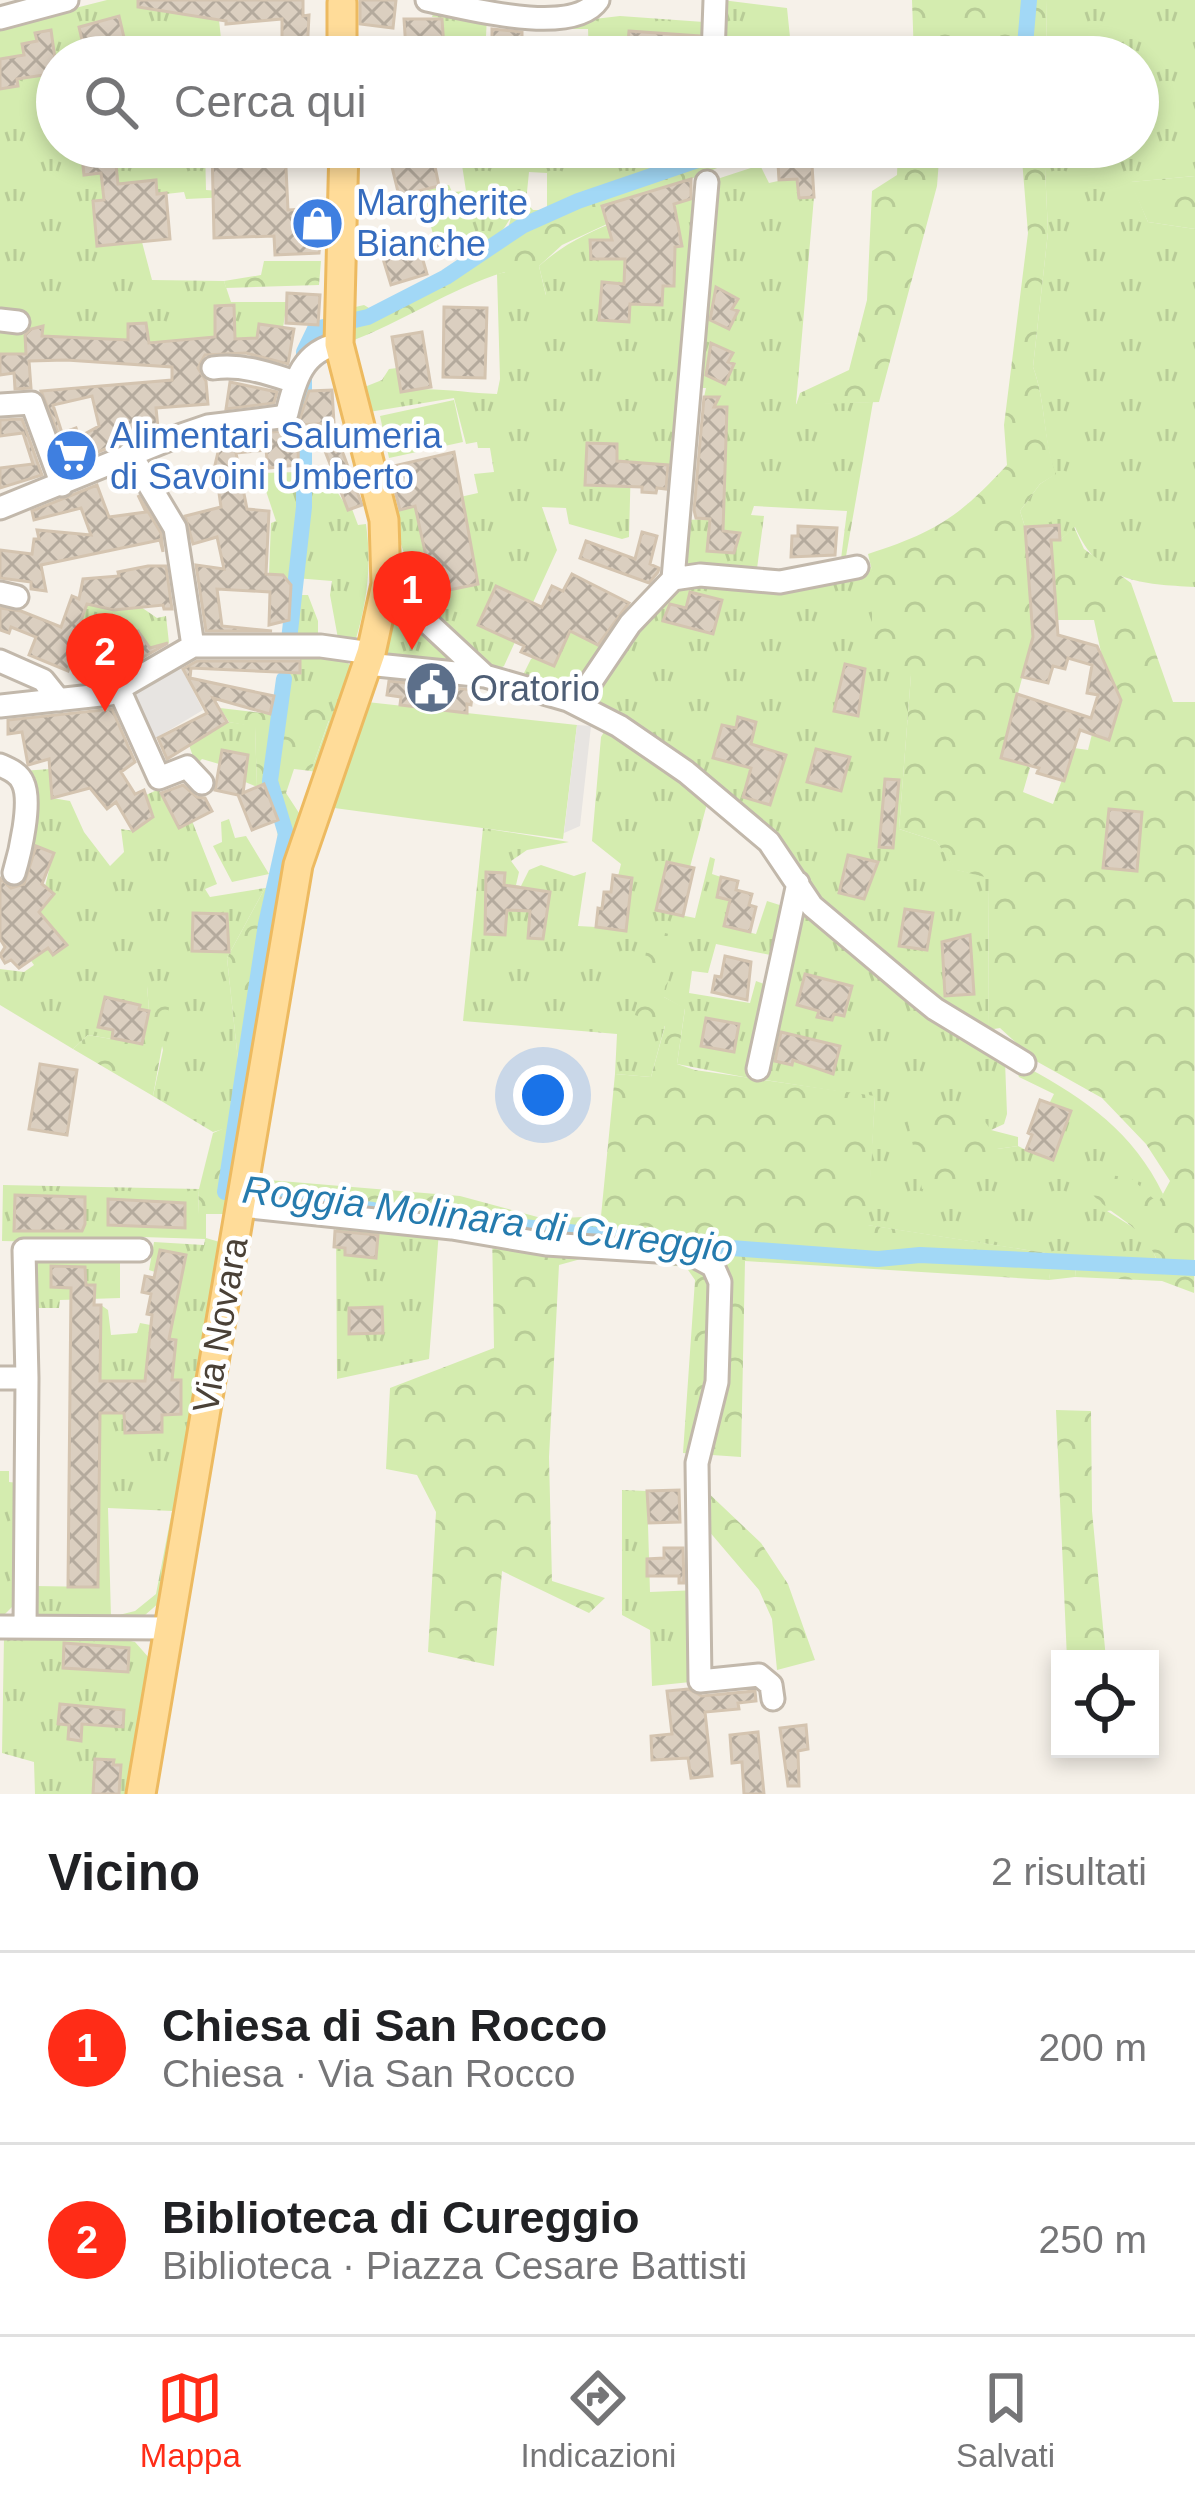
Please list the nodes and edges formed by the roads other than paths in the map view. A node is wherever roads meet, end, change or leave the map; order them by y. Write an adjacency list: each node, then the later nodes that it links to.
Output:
1 (68, 0): 6 (street)
2 (427, 0): 3 (street)
3 (598, 0)
4 (715, 0): 8 (street)
5 (342, 1): 7 (main road)
6 (11, 10)
7 (343, 36)
8 (713, 36)
9 (343, 168): 11 (main road, Via Novara)
10 (707, 182): 19 (street)
11 (339, 332): 13 (street); 20 (main road, Via Novara)
12 (213, 368): 13 (street)
13 (300, 372): 15 (street)
14 (0, 405): 16 (street)
15 (130, 453): 16 (street); 21 (street)
16 (62, 485): 17 (street)
17 (0, 508)
18 (857, 567): 19 (street)
19 (673, 579): 27 (street)
20 (386, 584): 22 (main road, Via Novara); 24 (street)
21 (193, 646): 22 (street); 25 (street)
22 (369, 659): 24 (street); 35 (main road, Via Novara)
23 (0, 661): 26 (street)
24 (485, 676): 27 (street)
25 (114, 692): 26 (street); 30 (street)
26 (59, 700): 28 (street)
27 (576, 704): 32 (street)
28 (0, 706)
29 (0, 765): 31 (street)
30 (202, 783)
31 (14, 873)
32 (798, 883): 33 (street); 34 (street)
33 (1024, 1063)
34 (758, 1069)
35 (242, 1198): 41 (main road, Via Novara); 42 (street)
36 (140, 1250): 38 (street)
37 (0, 1378): 38 (street)
38 (27, 1378): 40 (street)
39 (0, 1627): 40 (street)
40 (25, 1627): 41 (street)
41 (166, 1628): 43 (main road, Via Novara)
42 (772, 1700)
43 (141, 1794)

